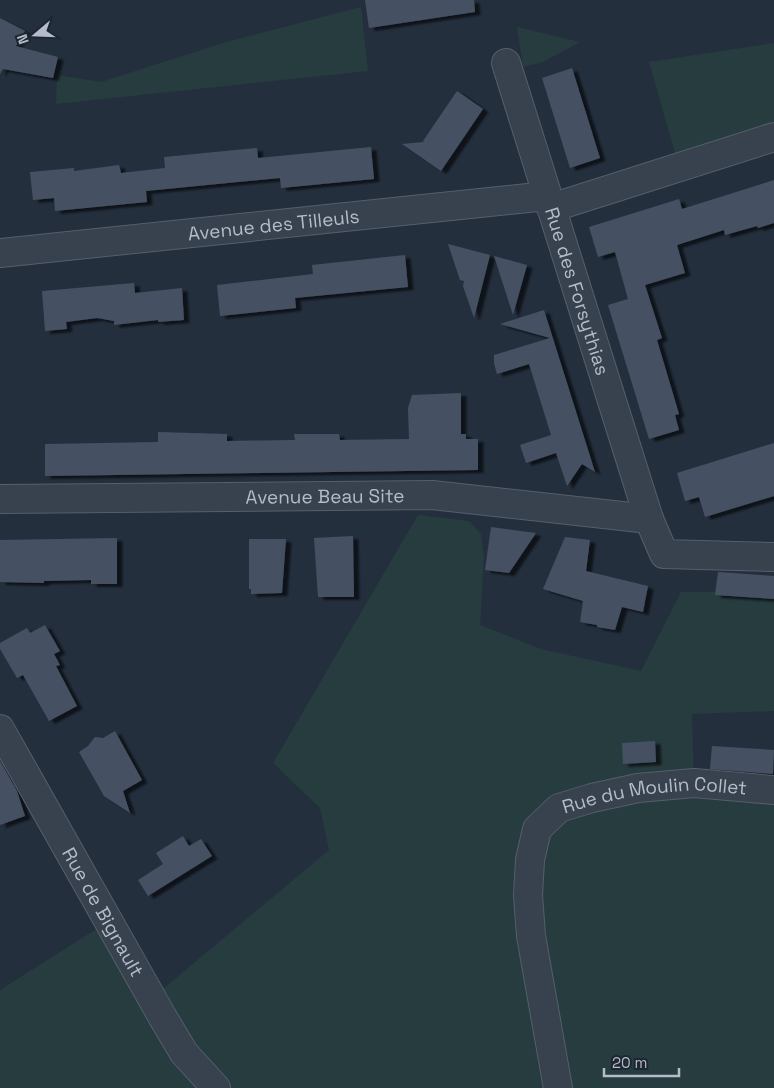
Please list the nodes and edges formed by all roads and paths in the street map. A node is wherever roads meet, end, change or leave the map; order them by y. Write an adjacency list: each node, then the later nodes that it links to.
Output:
1 (506, 63): 3 (street, Rue des Forsythias)
2 (774, 137): 3 (street, Avenue des Tilleuls)
3 (549, 202): 4 (street, Avenue des Tilleuls); 6 (street, Rue des Forsythias)
4 (0, 253)
5 (0, 499): 6 (street, Avenue Beau Site)
6 (649, 519): 7 (street, Rue des Forsythias)
7 (774, 557)
8 (0, 729): 10 (street, Rue de Bignault)
9 (774, 790): 11 (street, Rue du Moulin Collet)
10 (216, 1088)
11 (558, 1088)

